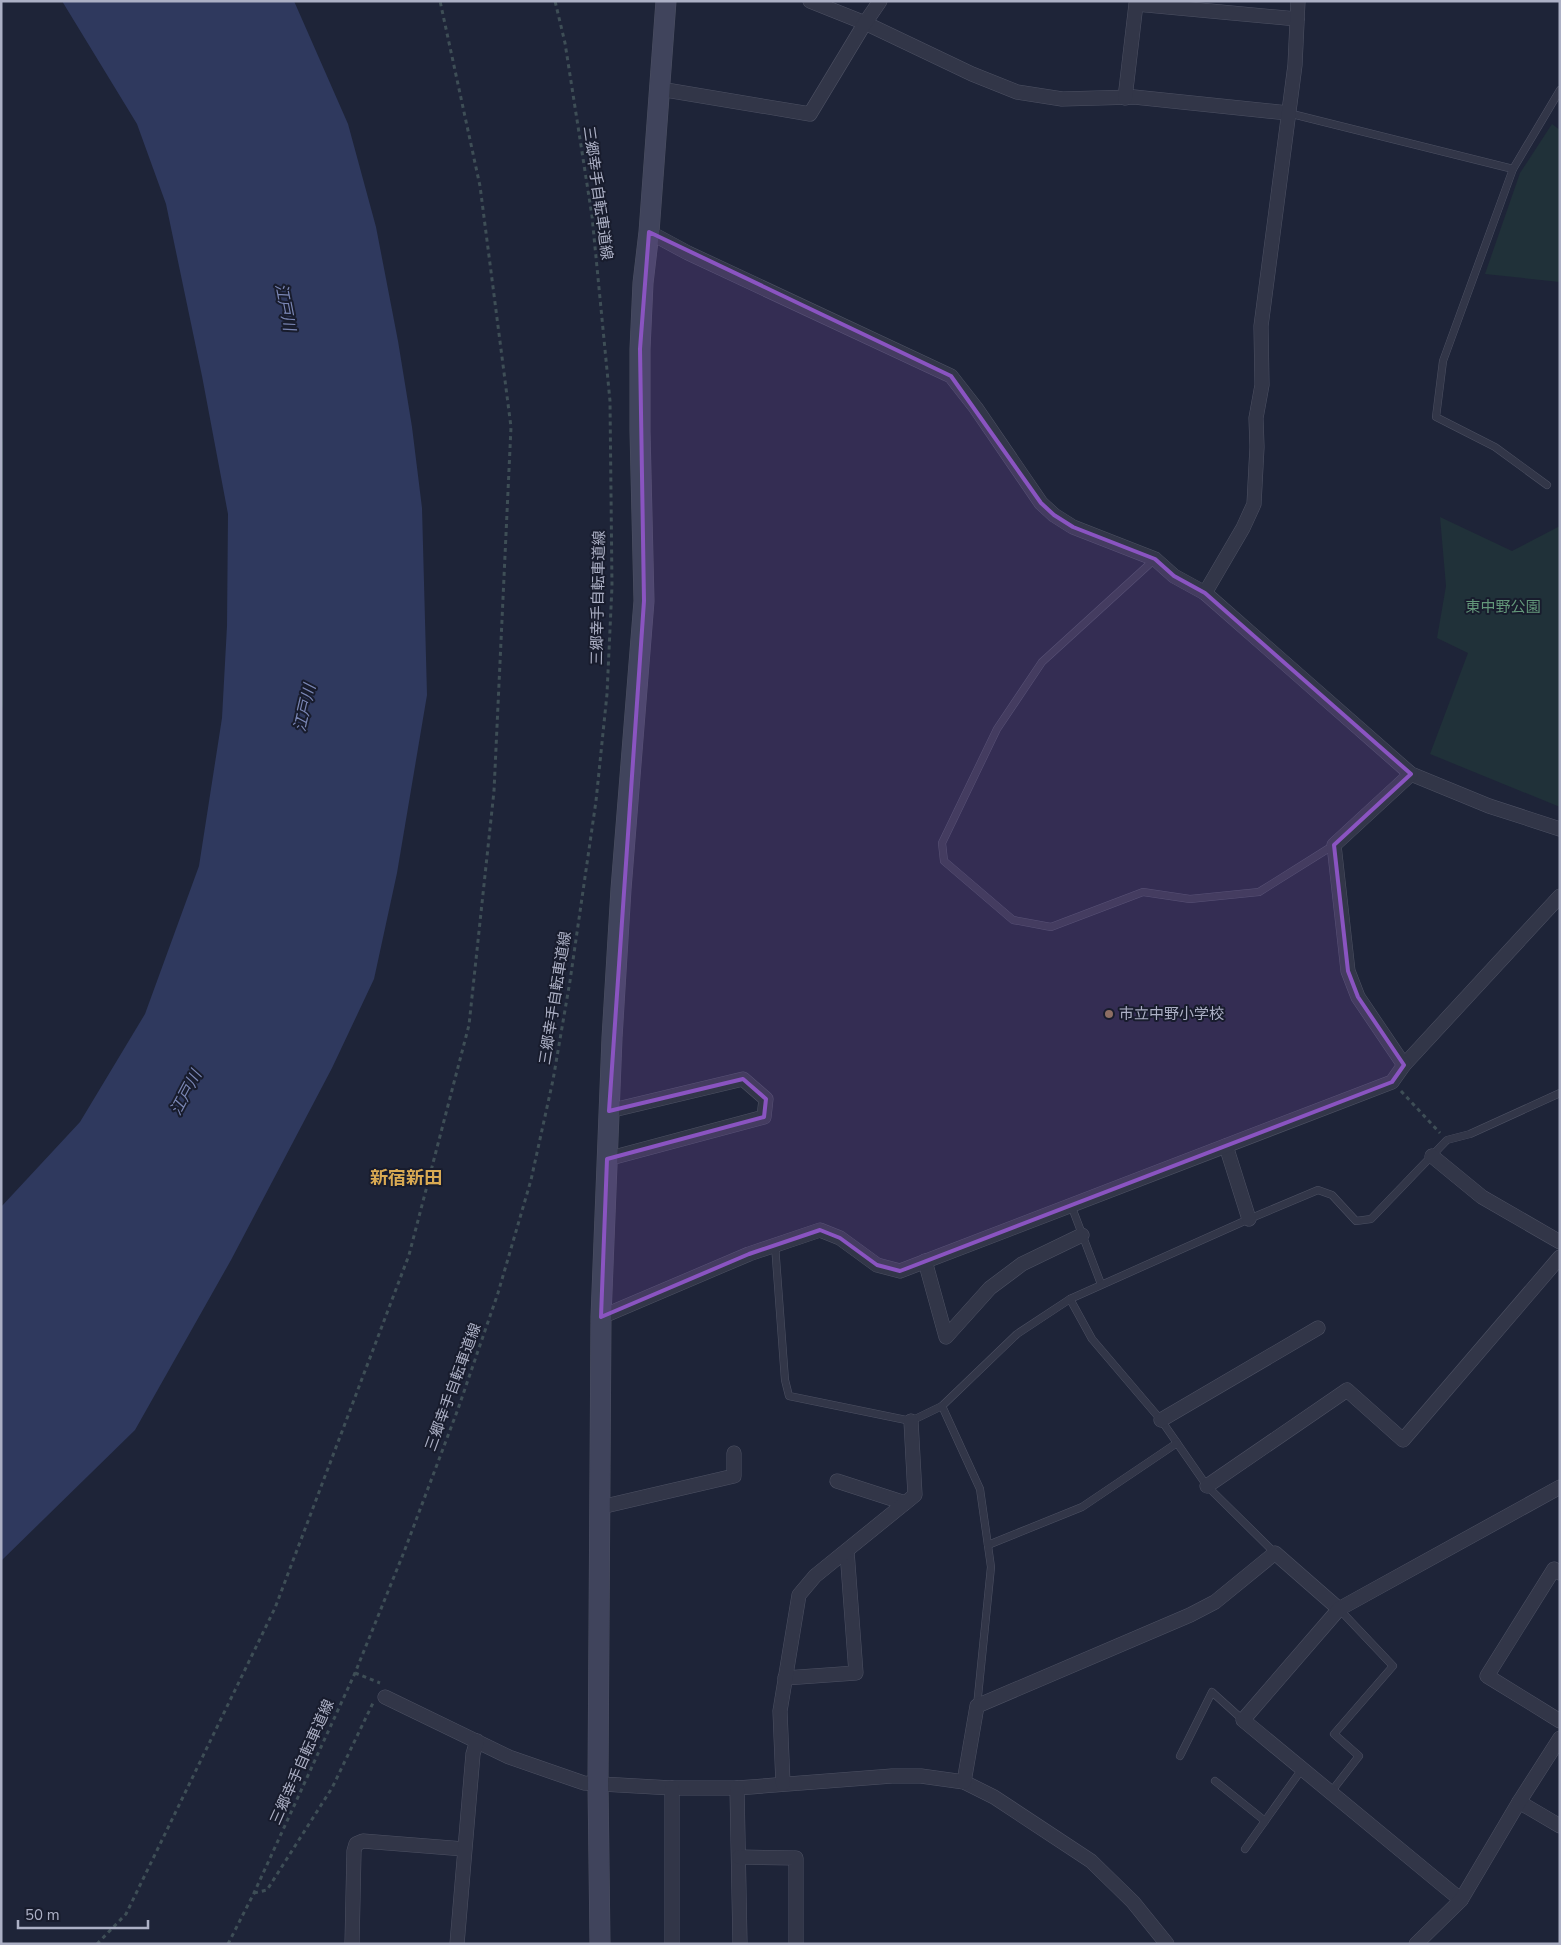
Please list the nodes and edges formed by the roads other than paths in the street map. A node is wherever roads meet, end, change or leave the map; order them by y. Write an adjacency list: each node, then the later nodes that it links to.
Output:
1 (666, 1): 7 (street)
2 (810, 1): 6 (street)
3 (880, 1): 6 (street)
4 (1298, 1): 5 (street)
5 (1297, 19): 9 (street); 10 (street)
6 (865, 23): 7 (street); 9 (street)
7 (660, 89): 12 (street)
8 (1560, 90): 11 (lane)
9 (1125, 98): 10 (street)
10 (1288, 113): 11 (lane); 15 (street)
11 (1513, 169): 13 (lane)
12 (649, 232): 14 (street); 22 (street)
13 (1546, 485)
14 (1155, 559): 15 (street); 18 (lane)
15 (1205, 593): 16 (street)
16 (1411, 774): 17 (street); 18 (street)
17 (1560, 830)
18 (1334, 845): 20 (street)
19 (1560, 896): 20 (street)
20 (1404, 1065): 23 (street)
21 (1560, 1093): 24 (lane)
22 (609, 1111): 25 (street); 25 (street)
23 (1226, 1146): 26 (street); 27 (street)
24 (1432, 1156): 27 (lane); 29 (street)
25 (607, 1159): 35 (street)
26 (1071, 1205): 28 (lane); 32 (street)
27 (1249, 1219): 33 (lane)
28 (1082, 1235): 32 (street); 33 (lane)
29 (1560, 1242)
30 (775, 1245): 32 (street); 35 (street); 39 (lane)
31 (1560, 1257): 43 (street)
32 (925, 1261)
33 (1101, 1284): 34 (lane)
34 (1070, 1299): 37 (lane); 38 (lane)
35 (601, 1317): 46 (street)
36 (1318, 1328): 38 (street)
37 (942, 1406): 39 (lane); 47 (lane)
38 (1161, 1420): 40 (lane)
39 (910, 1422): 45 (street)
40 (1177, 1443): 43 (lane); 47 (lane)
41 (734, 1453): 46 (street)
42 (837, 1481): 45 (street)
43 (1207, 1486): 49 (lane)
44 (1560, 1487): 51 (street)
45 (905, 1503): 48 (street)
46 (600, 1507): 63 (street)
47 (988, 1545): 54 (lane)
48 (847, 1551): 52 (street); 52 (street)
49 (1275, 1553): 51 (street); 54 (street)
50 (1560, 1573): 56 (street)
51 (1339, 1609): 55 (street); 67 (lane)
52 (785, 1678): 64 (street)
53 (381, 1693): 58 (street)
54 (977, 1706): 61 (street)
55 (1242, 1720): 59 (lane); 60 (street)
56 (1560, 1721)
57 (1560, 1738): 68 (street)
58 (477, 1741): 63 (street); 71 (street)
59 (1180, 1756)
60 (1302, 1769): 67 (street); 69 (lane)
61 (964, 1782): 64 (street); 81 (street)
62 (1215, 1782): 69 (lane)
63 (598, 1783): 65 (street); 77 (street)
64 (783, 1784): 66 (street)
65 (672, 1788): 66 (street); 78 (street)
66 (737, 1788): 73 (street)
67 (1331, 1792): 74 (street)
68 (1519, 1802): 70 (street); 74 (street)
69 (1265, 1821): 72 (lane)
70 (1560, 1826)
71 (464, 1849): 75 (street); 76 (street)
72 (1245, 1849)
73 (738, 1857): 79 (street); 80 (street)
74 (1461, 1900): 82 (street)
75 (352, 1944)
76 (457, 1944)
77 (600, 1944)
78 (672, 1944)
79 (740, 1944)
80 (796, 1944)
81 (1167, 1944)
82 (1416, 1944)

